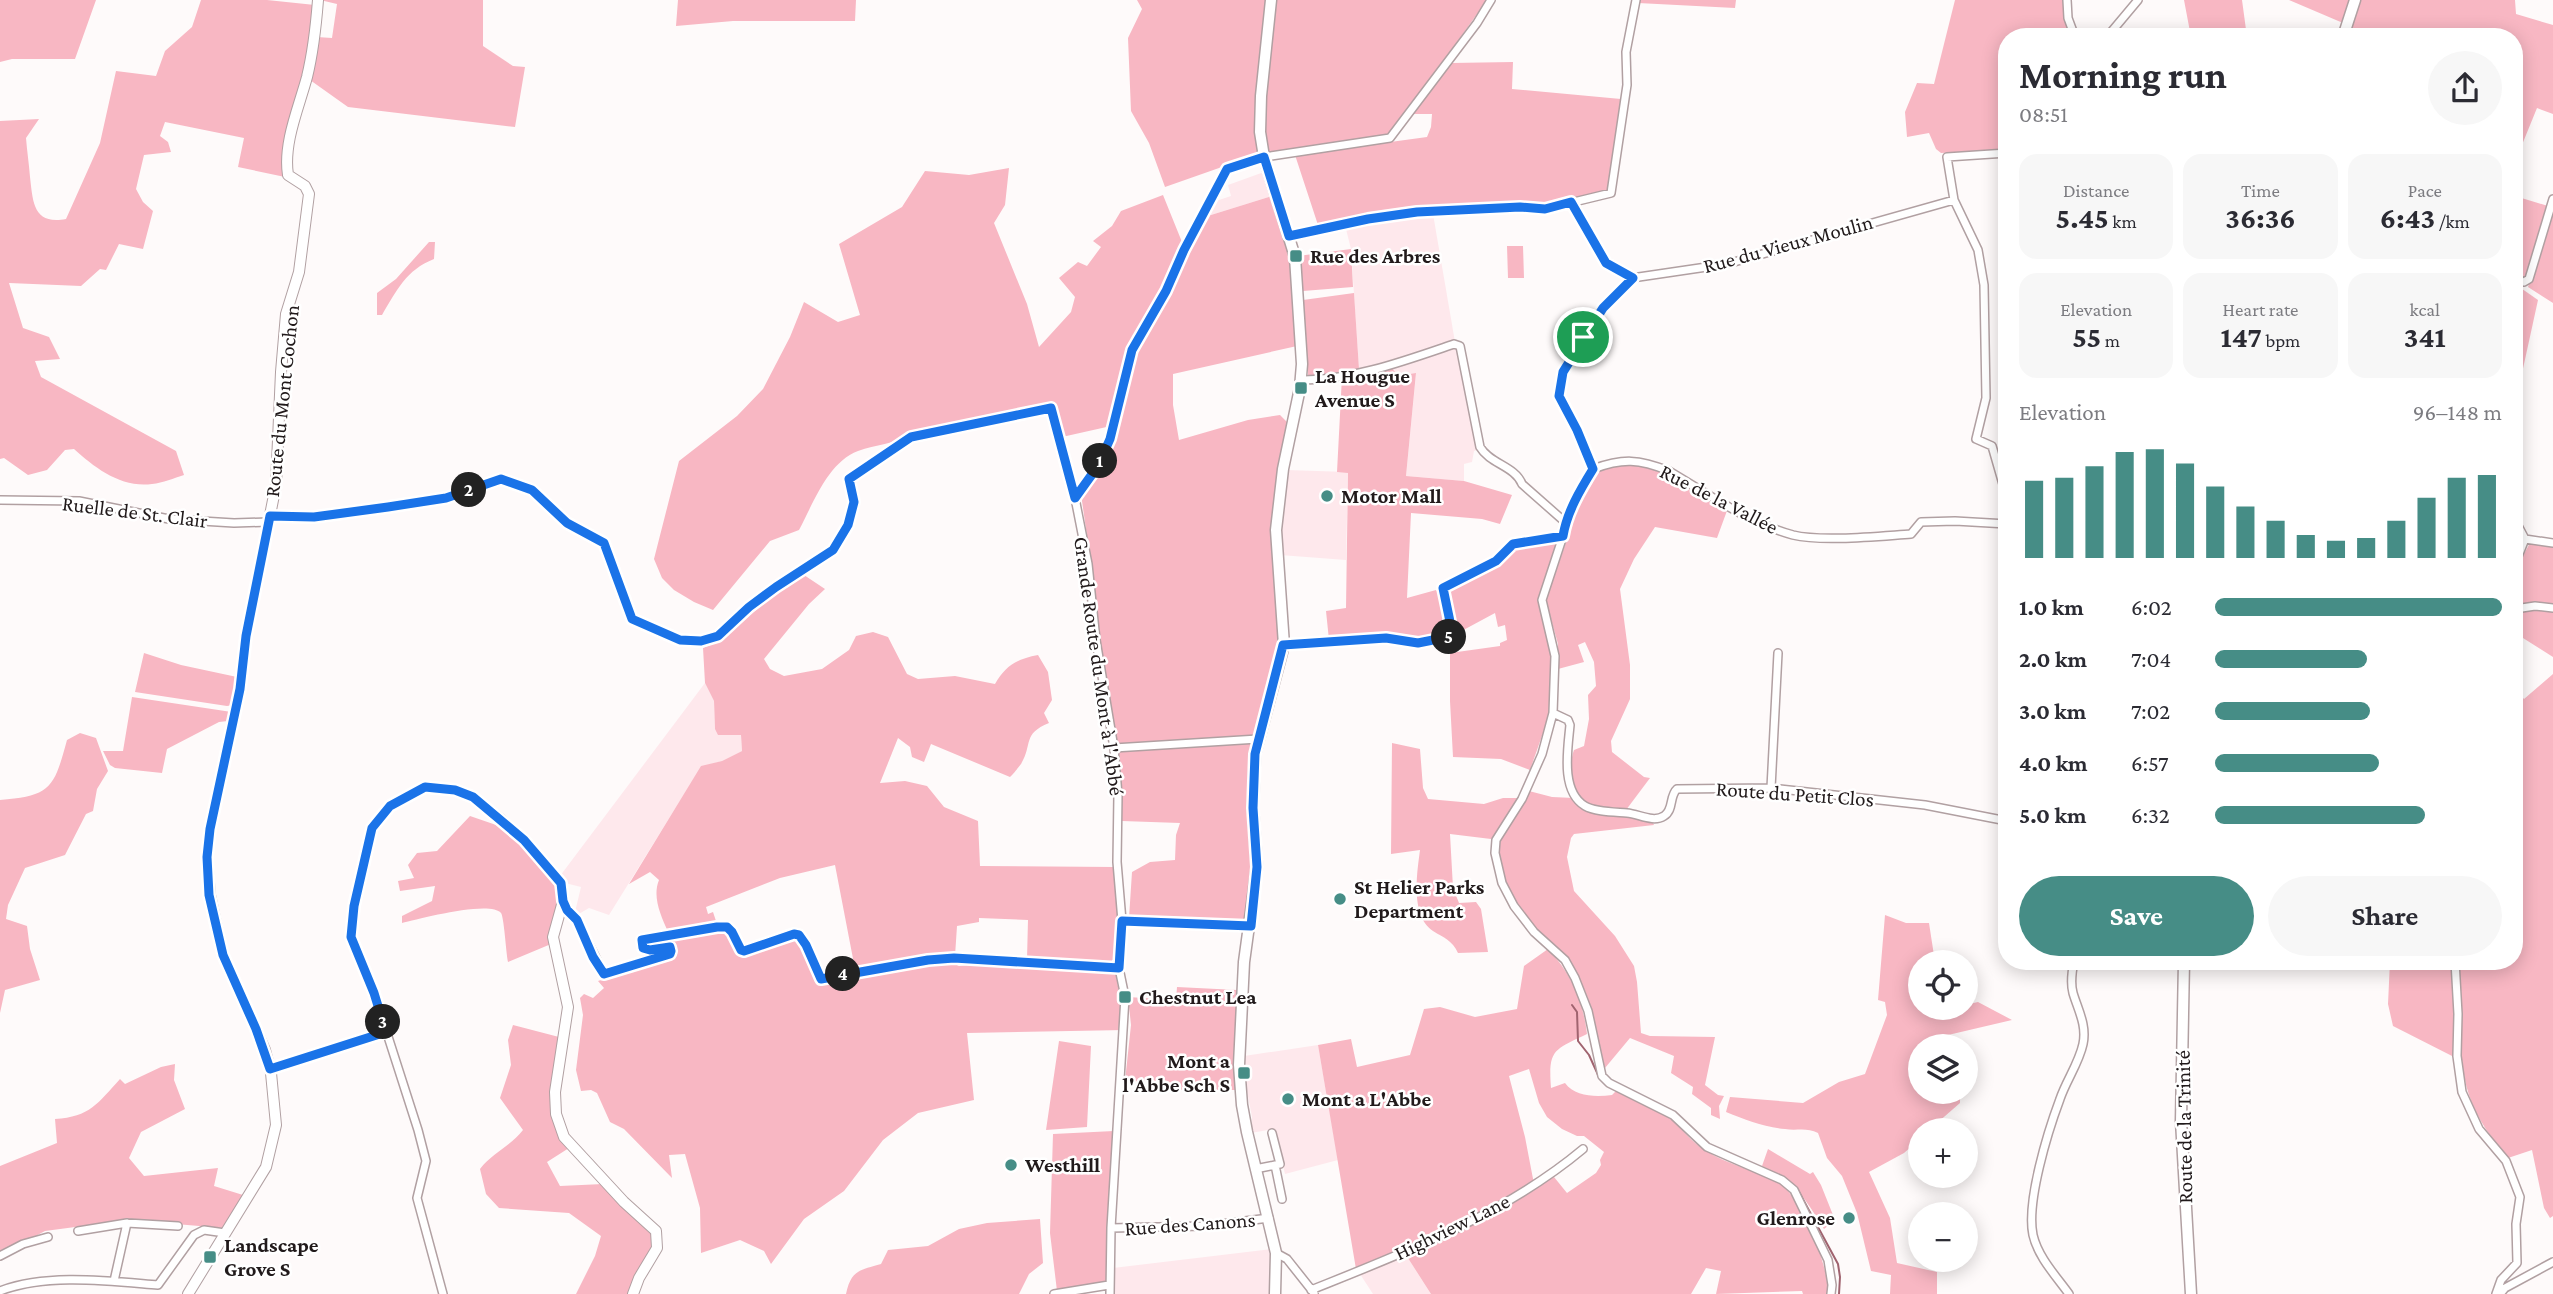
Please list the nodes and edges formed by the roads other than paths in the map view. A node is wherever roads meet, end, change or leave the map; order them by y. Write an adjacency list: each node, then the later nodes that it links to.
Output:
1 (318, 0): 25 (main road, Route du Mont Cochon)
2 (1271, 0): 12 (main road)
3 (1491, 0): 12 (street)
4 (1636, 0): 15 (street)
5 (2067, 0): 8 (street)
6 (2138, 0): 9 (street)
7 (2355, 0): 10 (main road)
8 (2072, 28)
9 (2115, 28)
10 (2346, 28)
11 (1998, 153): 14 (street)
12 (1264, 157): 16 (main road); 23 (street)
13 (2553, 199): 18 (street)
14 (1954, 200): 17 (street, Rue du Vieux Moulin); 21 (street)
15 (1571, 202): 16 (street); 17 (street)
16 (1289, 236): 19 (main road)
17 (1633, 278): 22 (street)
18 (2523, 282)
19 (1301, 380): 26 (street); 35 (main road)
20 (993, 421): 23 (street, Grande Route du Mont à l'Abbé); 25 (street, Ruelle de St. Clair)
21 (1998, 467)
22 (1593, 469): 26 (street); 27 (street, Rue de la Vallée)
23 (1075, 498): 39 (street, Grande Route du Mont à l'Abbé)
24 (0, 500): 25 (street, Ruelle de St. Clair)
25 (270, 519): 51 (main road, Route du Mont Cochon)
26 (1565, 522): 29 (street)
27 (1998, 523)
28 (2523, 535): 30 (street)
29 (1563, 536): 35 (street); 37 (street)
30 (2525, 539): 31 (street); 32 (street)
31 (2553, 543)
32 (2523, 544)
33 (2523, 608): 34 (street)
34 (2553, 608)
35 (1283, 645): 38 (main road)
36 (1778, 653): 40 (street)
37 (1553, 713): 40 (street, Route du Petit Clos); 77 (street)
38 (1258, 739): 39 (street); 45 (main road)
39 (1114, 748): 44 (street, Grande Route du Mont à l'Abbé)
40 (1771, 788): 41 (street, Route du Petit Clos)
41 (1998, 819)
42 (561, 883): 43 (main road); 50 (street)
43 (563, 901): 46 (street); 73 (main road)
44 (1122, 921): 45 (street); 46 (street, Grande Route du Mont à l'Abbé)
45 (1251, 926): 55 (main road)
46 (1119, 968): 60 (street, Grande Route du Mont à l'Abbé)
47 (2073, 970): 78 (street)
48 (2184, 970): 79 (main road, Route de la Trinité)
49 (2456, 970): 80 (street)
50 (386, 1032): 51 (street); 72 (street)
51 (270, 1069): 62 (main road, Route du Mont Cochon)
52 (1272, 1133): 54 (street)
53 (1583, 1149): 70 (street, Highview Lane)
54 (1275, 1165): 55 (street); 56 (street)
55 (1255, 1169): 57 (main road)
56 (1282, 1199)
57 (1269, 1219): 60 (street, Rue des Canons); 64 (main road)
58 (127, 1223): 59 (street); 61 (street); 67 (street)
59 (178, 1226)
60 (1111, 1228): 68 (street, Grande Route du Mont à l'Abbé)
61 (78, 1231)
62 (225, 1233): 67 (street); 71 (main road, Route du Mont Cochon)
63 (48, 1237): 65 (street)
64 (1276, 1253): 70 (street); 76 (main road)
65 (0, 1256)
66 (2553, 1262): 80 (street)
67 (114, 1282): 69 (street)
68 (1109, 1285): 74 (street); 75 (street, Grande Route du Mont à l'Abbé)
69 (0, 1291)
70 (1313, 1292)
71 (188, 1294)
72 (443, 1294)
73 (633, 1294)
74 (1054, 1294)
75 (1110, 1294)
76 (1275, 1294)
77 (1831, 1294)
78 (2069, 1294)
79 (2191, 1294)
80 (2498, 1294)

